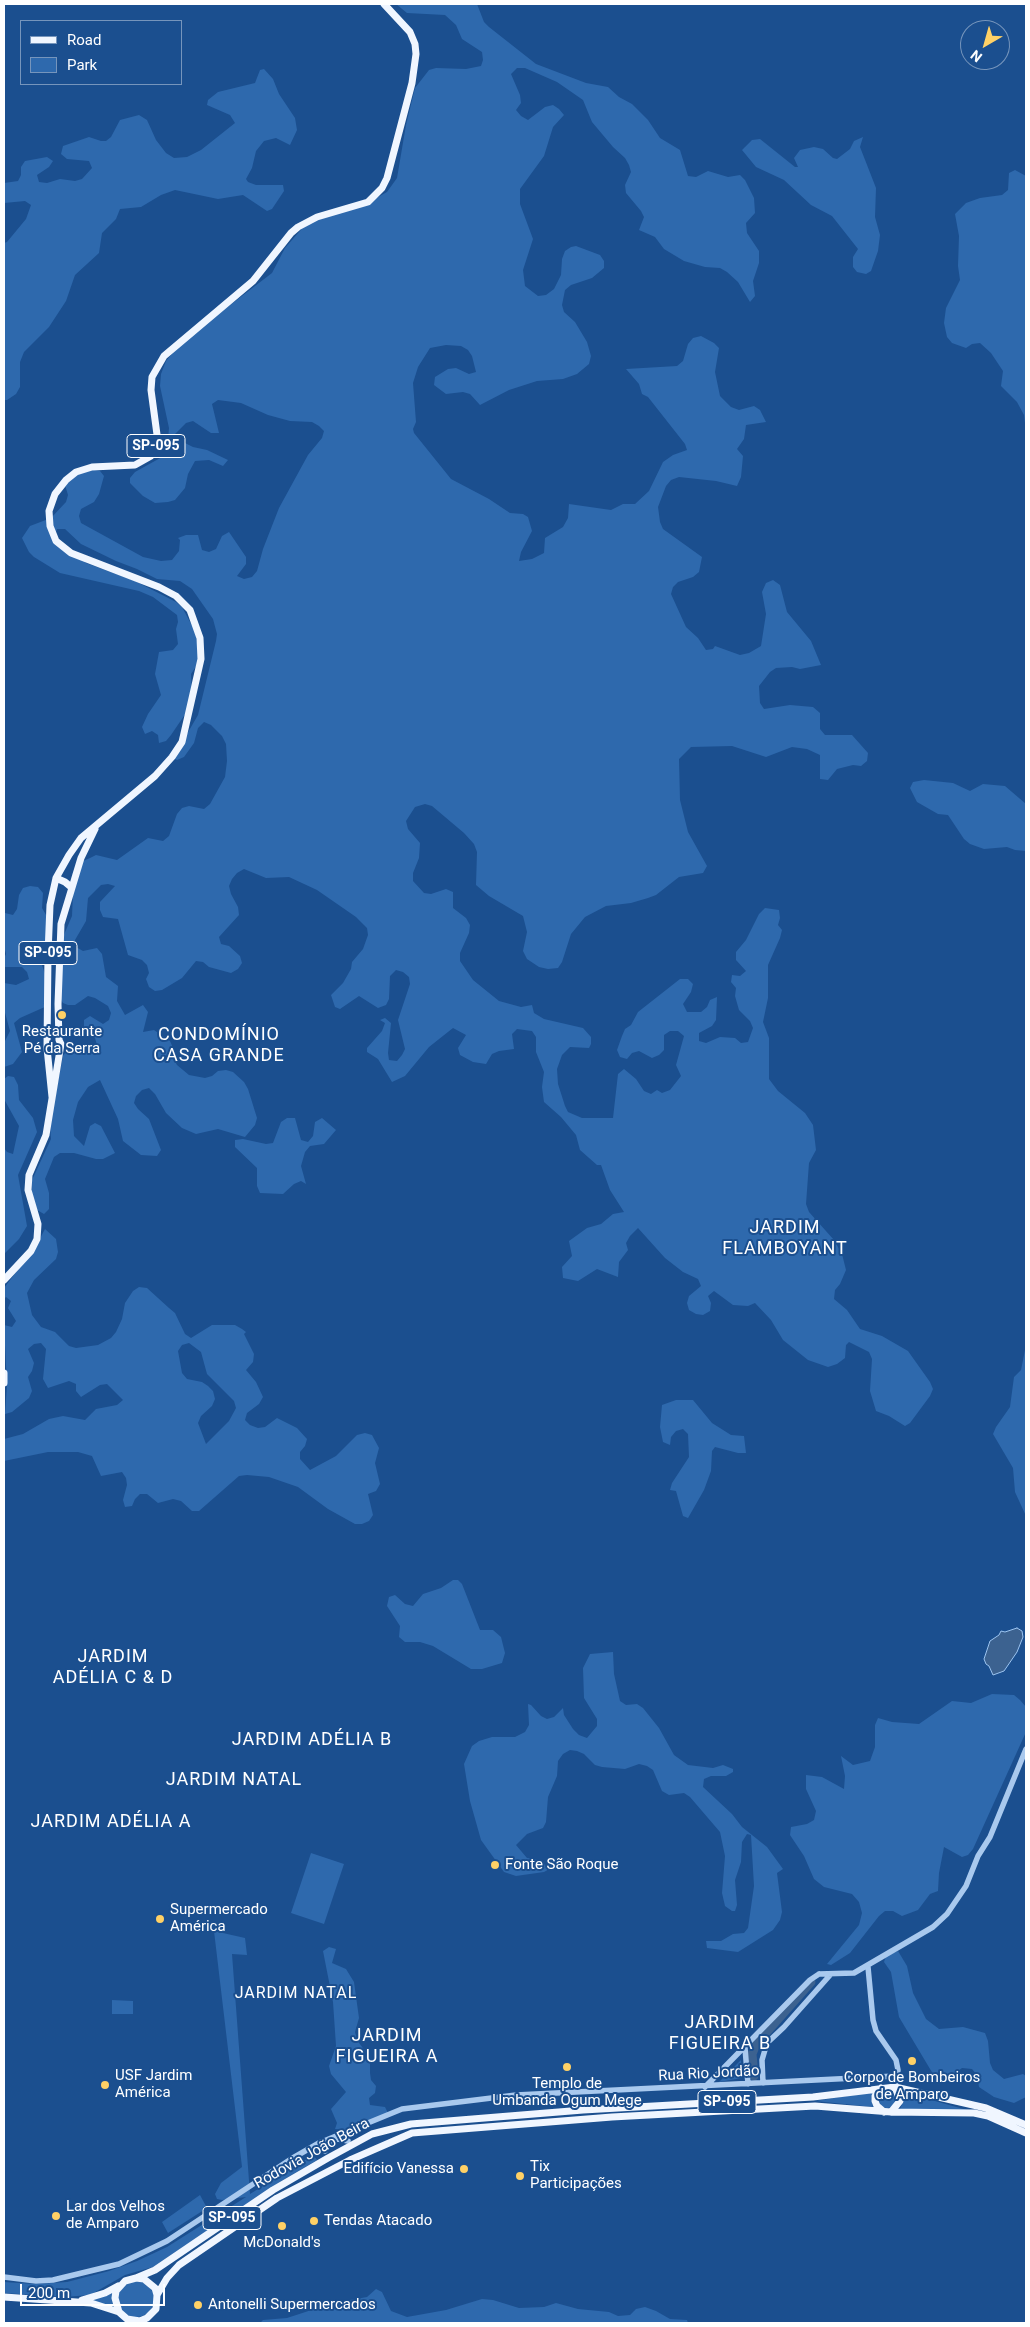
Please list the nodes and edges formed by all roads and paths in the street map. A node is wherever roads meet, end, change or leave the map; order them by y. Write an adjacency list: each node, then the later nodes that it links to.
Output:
1 (384, 4): 2 (main road, SP-095)
2 (98, 825): 3 (main road, SP-095); 4 (main road, SP-095)
3 (56, 878): 4 (main road); 6 (main road, SP-095)
4 (71, 888): 5 (main road, SP-095)
5 (59, 1040): 6 (main road); 7 (main road, SP-095)
6 (47, 1044): 7 (main road); 8 (main road, SP-095)
7 (60, 1049): 8 (main road, SP-095)
8 (52, 1097): 9 (main road, SP-095)
9 (4, 1280)
10 (4, 1373): 11 (main road)
11 (4, 1383)
12 (1026, 1750): 13 (street)
13 (868, 1967): 15 (street); 18 (street)
14 (819, 1974): 15 (street); 16 (street); 17 (street)
15 (830, 1974): 16 (street)
16 (824, 1980): 19 (street)
17 (745, 2048): 20 (street); 21 (street)
18 (896, 2076): 19 (street, Rua Rio Jordão); 22 (street)
19 (763, 2083): 20 (street, Rua Rio Jordão)
20 (748, 2084): 21 (street, Rua Rio Jordão)
21 (705, 2087): 26 (street, Rua Rio Jordão)
22 (895, 2087): 23 (main road, Rodovia João Beira / SP-095); 24 (main road); 25 (main road, Rodovia João Beira / SP-095)
23 (881, 2088): 24 (main road); 29 (main road, Rodovia João Beira / SP-095)
24 (888, 2112): 27 (main road, Rodovia João Beira / SP-095); 31 (main road, Rodovia João Beira / SP-095)
25 (1026, 2125)
26 (348, 2131): 28 (street, Rua Rio Jordão); 29 (street)
27 (1026, 2133)
28 (319, 2143): 30 (street); 33 (street, Rua Rio Jordão)
29 (348, 2144): 30 (main road, Rodovia João Beira / SP-095); 30 (street); 31 (main road)
30 (327, 2154): 32 (main road); 34 (main road, Rodovia João Beira / SP-095)
31 (350, 2160): 32 (main road, Rodovia João Beira / SP-095)
32 (337, 2166): 36 (main road, Rodovia João Beira / SP-095)
33 (4, 2277)
34 (136, 2278): 35 (main road, SP-095); 36 (main road)
35 (120, 2285): 38 (main road, SP-095); 39 (main road)
36 (157, 2295): 40 (main road, SP-095)
37 (4, 2297): 38 (main road, SP-095)
38 (72, 2302): 39 (main road, SP-095)
39 (120, 2314): 40 (main road, SP-095); 41 (main road)
40 (152, 2314): 42 (main road)
41 (127, 2323)
42 (147, 2323)

